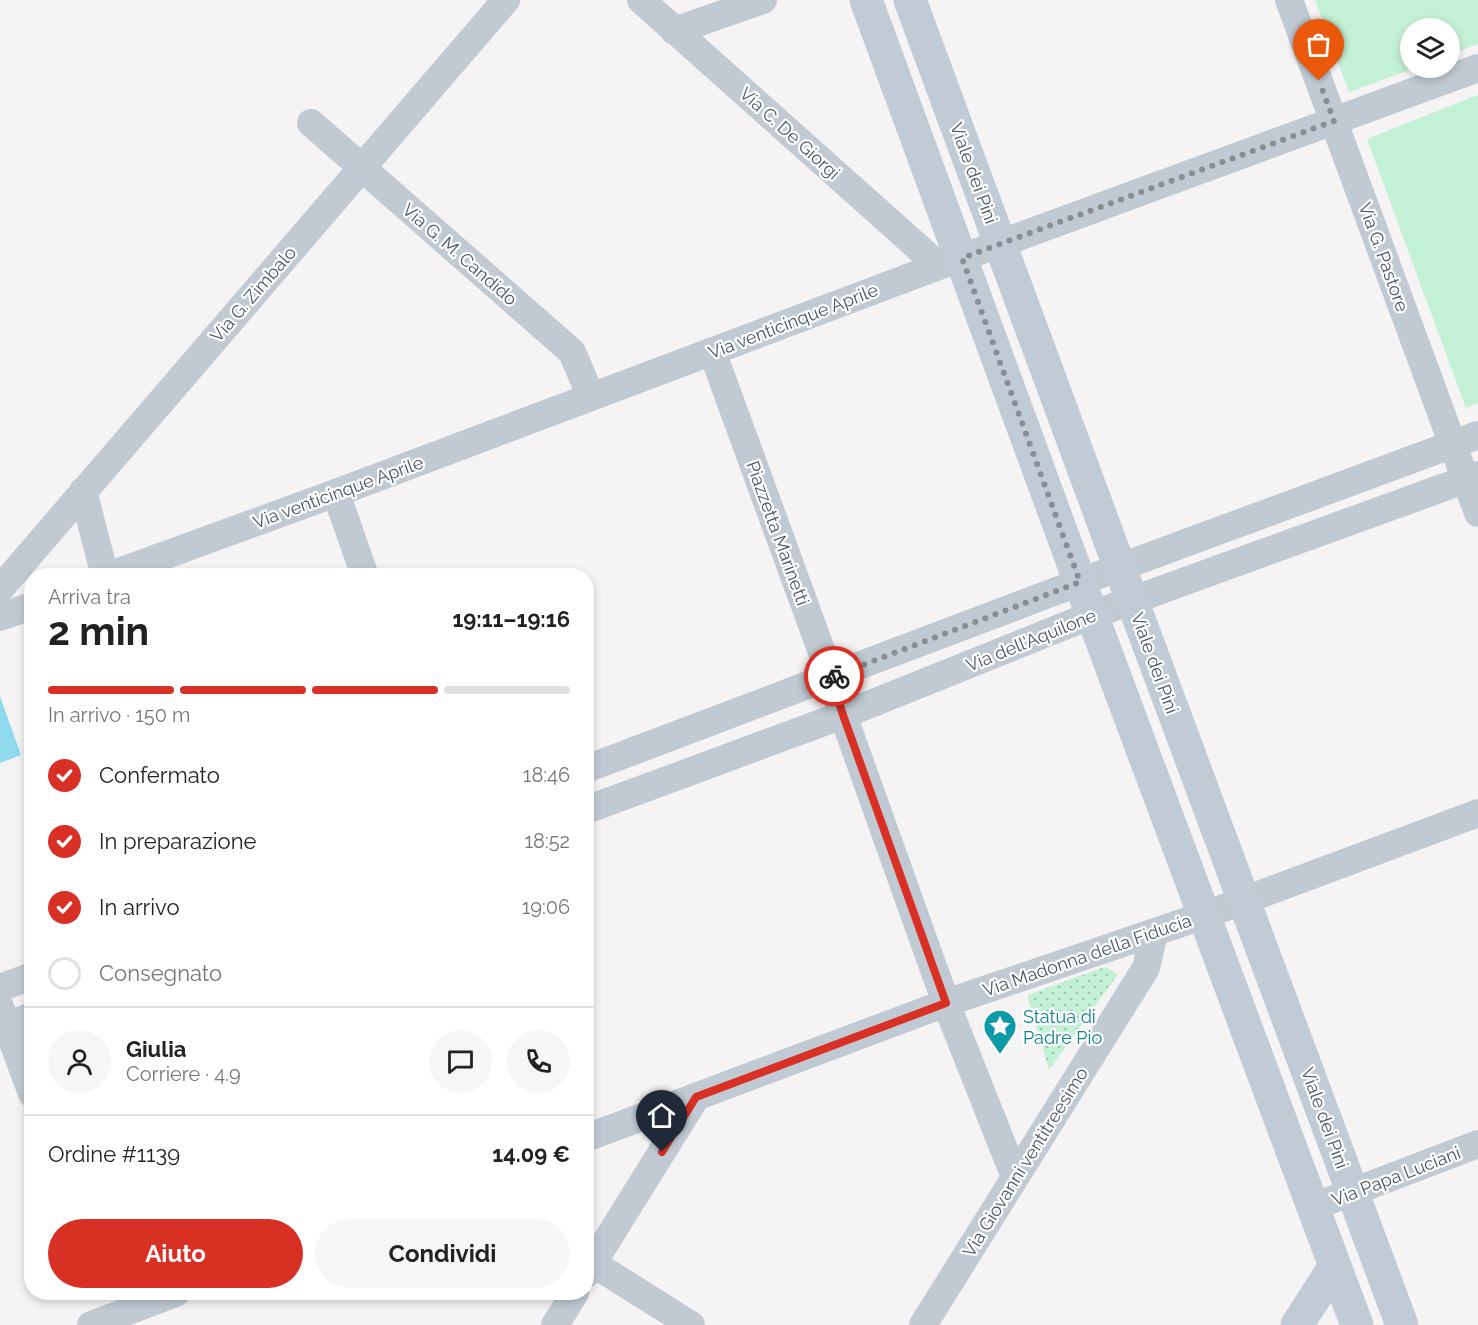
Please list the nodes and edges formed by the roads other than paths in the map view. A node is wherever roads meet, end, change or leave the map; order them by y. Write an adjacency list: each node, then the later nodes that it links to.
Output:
1 (506, 0): 11 (street, Via G. Zimbalo)
2 (641, 0): 7 (street, Via C. De Giorgi)
3 (763, 0): 7 (street)
4 (866, 0): 13 (street)
5 (910, 0): 12 (street, Viale dei Pini)
6 (1289, 0): 9 (street, Via G. Pastore)
7 (674, 31): 13 (street, Via C. De Giorgi)
8 (1478, 68): 9 (street, Via venticinque Aprile)
9 (1334, 121): 12 (street, Via venticinque Aprile); 16 (street, Via G. Pastore)
10 (311, 123): 11 (street, Via G. M. Candido)
11 (362, 168): 15 (street, Via G. M. Candido); 18 (street, Via G. Zimbalo)
12 (1000, 243): 13 (street, Via venticinque Aprile); 24 (street, Viale dei Pini)
13 (950, 262): 14 (street, Via venticinque Aprile); 25 (street)
14 (712, 351): 15 (street, Via venticinque Aprile); 31 (street, Piazzetta Marinetti)
15 (591, 397): 19 (street, Via venticinque Aprile)
16 (1465, 440): 17 (street, Via G. Pastore); 24 (street, Via dell'Aquilone)
17 (1472, 478): 20 (street, Via G. Pastore); 27 (street, Via dell'Aquilone)
18 (83, 491): 21 (street); 26 (street, Via G. Zimbalo)
19 (336, 493): 22 (street, Via venticinque Aprile); 23 (street)
20 (1478, 513)
21 (105, 568)
22 (129, 568)
23 (362, 568)
24 (1120, 568): 25 (street, Via dell'Aquilone); 27 (street, Viale dei Pini)
25 (1080, 582): 29 (street); 31 (street, Via dell'Aquilone)
26 (0, 589)
27 (1132, 602): 29 (street, Via dell'Aquilone); 36 (street, Viale dei Pini)
28 (24, 609): 30 (street)
29 (1092, 615): 32 (street, Via dell'Aquilone); 37 (street)
30 (0, 617)
31 (831, 677): 32 (street, Piazzetta Marinetti); 33 (street, Via dell'Aquilone)
32 (843, 715): 34 (street, Via dell'Aquilone); 41 (street, Piazzetta Marinetti)
33 (594, 766)
34 (594, 807)
35 (1478, 813): 36 (street, Via Madonna della Fiducia)
36 (1244, 901): 37 (street, Via Madonna della Fiducia); 48 (street, Viale dei Pini)
37 (1205, 915): 38 (street, Via Madonna della Fiducia); 49 (street)
38 (1154, 933): 41 (street, Via Madonna della Fiducia); 47 (street, Via Giovanni ventitreesimo)
39 (24, 979): 40 (street)
40 (0, 988)
41 (946, 1003): 44 (street, Via Madonna della Fiducia); 47 (street, Piazzetta Marinetti)
42 (10, 1019): 43 (street)
43 (24, 1067)
44 (696, 1097): 45 (street, Via Madonna della Fiducia); 50 (street)
45 (594, 1135)
46 (1478, 1144): 48 (street, Via Papa Luciani)
47 (1015, 1177): 58 (street, Via Giovanni ventitreesimo)
48 (1353, 1192): 49 (street, Via Papa Luciani); 61 (street, Viale dei Pini)
49 (1313, 1207): 51 (street)
50 (594, 1257)
51 (1335, 1266): 59 (street); 60 (street)
52 (594, 1268): 57 (street)
53 (149, 1300): 55 (street)
54 (571, 1300): 56 (street)
55 (102, 1312)
56 (555, 1325)
57 (691, 1325)
58 (923, 1325)
59 (1297, 1325)
60 (1357, 1325)
61 (1402, 1325)

